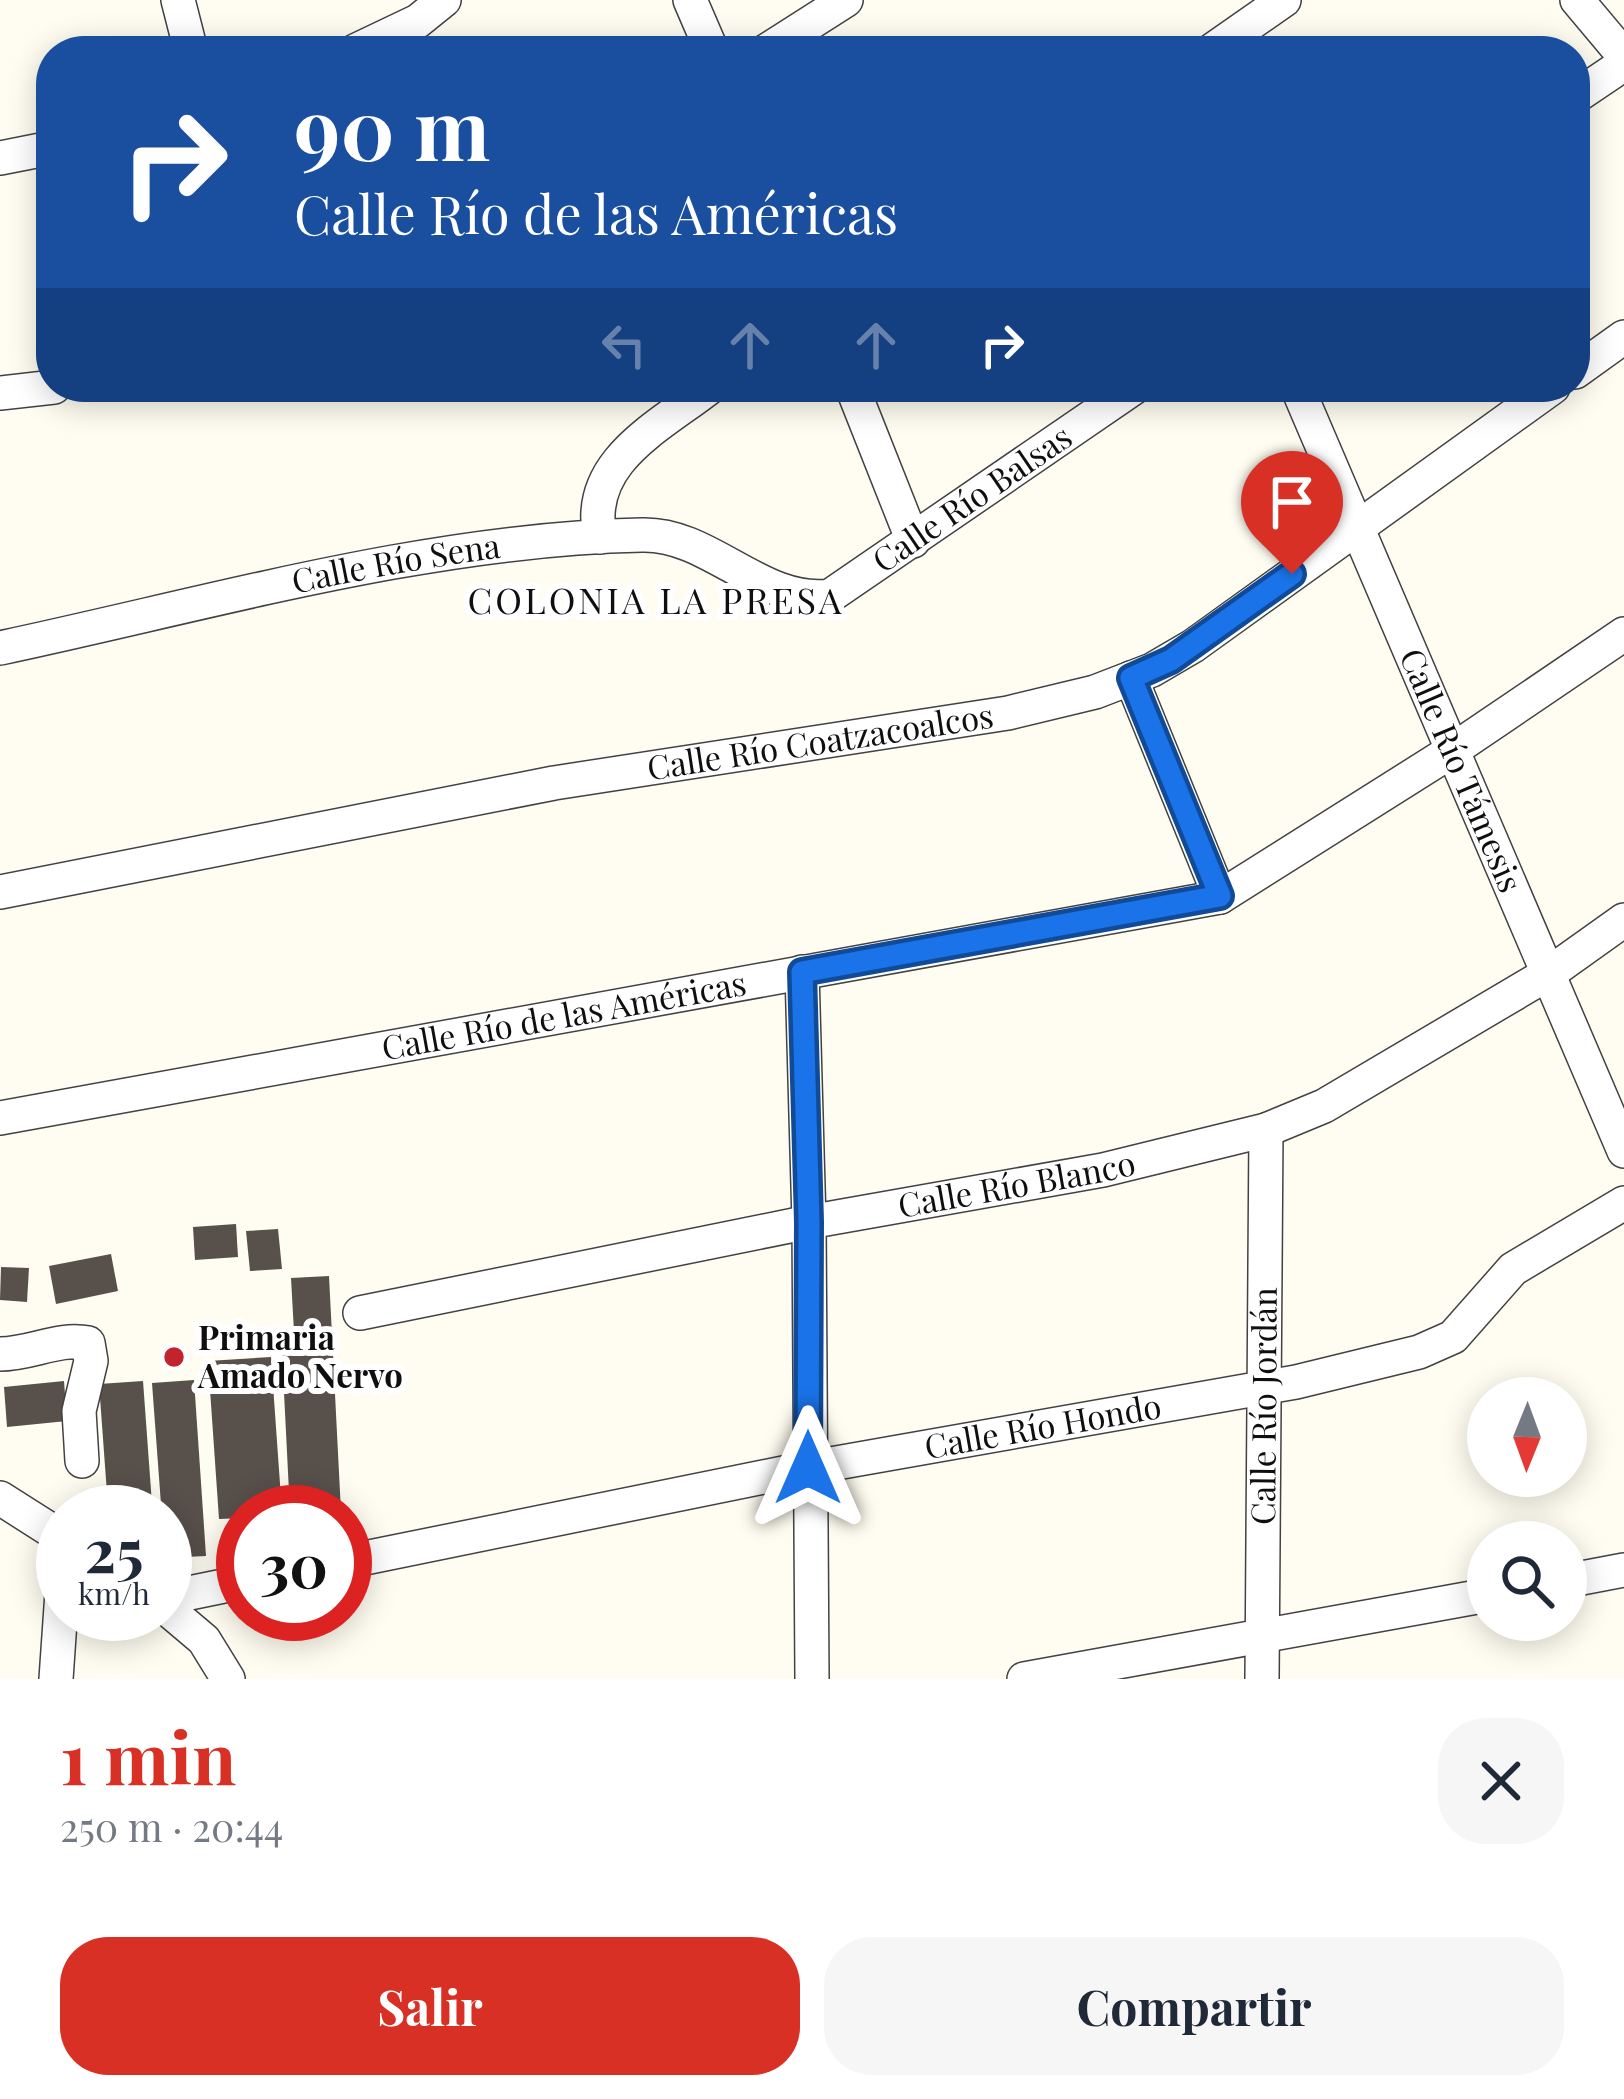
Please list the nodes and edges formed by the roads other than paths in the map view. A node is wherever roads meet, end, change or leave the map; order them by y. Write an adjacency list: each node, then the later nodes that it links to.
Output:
1 (178, 0): 7 (street)
2 (444, 0): 8 (street)
3 (690, 0): 9 (street)
4 (846, 0): 10 (street)
5 (1285, 0): 11 (street)
6 (1577, 0): 12 (street)
7 (187, 36)
8 (386, 36)
9 (706, 36)
10 (790, 36)
11 (1232, 36)
12 (1624, 60): 13 (street)
13 (1590, 86)
14 (36, 151): 15 (street)
15 (0, 158)
16 (1624, 337): 17 (street)
17 (1590, 361)
18 (36, 389): 19 (street)
19 (0, 393)
20 (692, 402): 26 (street)
21 (858, 402): 27 (street)
22 (1114, 402): 27 (street, Calle Río Balsas)
23 (1304, 402): 25 (street, Calle Río Támesis)
24 (1532, 402): 25 (street, Calle Río Coatzacoalcos)
25 (1358, 525): 30 (street, Calle Río Coatzacoalcos); 31 (street, Calle Río Támesis)
26 (600, 537): 27 (street, Calle Río Balsas); 29 (street, Calle Río Sena)
27 (913, 542)
28 (1624, 634): 31 (street, Calle Río de las Américas)
29 (0, 648)
30 (1131, 678): 32 (street, Calle Río Coatzacoalcos); 33 (street)
31 (1450, 752): 33 (street, Calle Río de las Américas); 36 (street, Calle Río Támesis)
32 (0, 892)
33 (1220, 896): 35 (street, Calle Río de las Américas)
34 (1624, 920): 36 (street, Calle Río Blanco)
35 (802, 972): 37 (street, Calle Río de las Américas); 41 (street)
36 (1551, 972): 38 (street, Calle Río Blanco); 39 (street, Calle Río Támesis)
37 (0, 1118)
38 (1266, 1130): 41 (street, Calle Río Blanco); 44 (street, Calle Río Jordán)
39 (1624, 1151)
40 (1624, 1203): 44 (street, Calle Río Hondo)
41 (809, 1222): 42 (street, Calle Río Blanco); 46 (street)
42 (360, 1313)
43 (0, 1354): 45 (street)
44 (1265, 1387): 46 (street, Calle Río Hondo); 54 (street, Calle Río Jordán)
45 (82, 1460)
46 (808, 1468): 49 (street, Calle Río Hondo); 58 (street)
47 (0, 1498): 48 (street)
48 (36, 1521)
49 (372, 1557)
50 (1624, 1570): 51 (street)
51 (1587, 1577)
52 (1467, 1599): 54 (street)
53 (192, 1630): 57 (street)
54 (1261, 1636): 59 (street); 60 (street, Calle Río Jordán)
55 (59, 1641): 56 (street)
56 (56, 1679)
57 (228, 1679)
58 (812, 1679)
59 (1024, 1679)
60 (1262, 1679)

